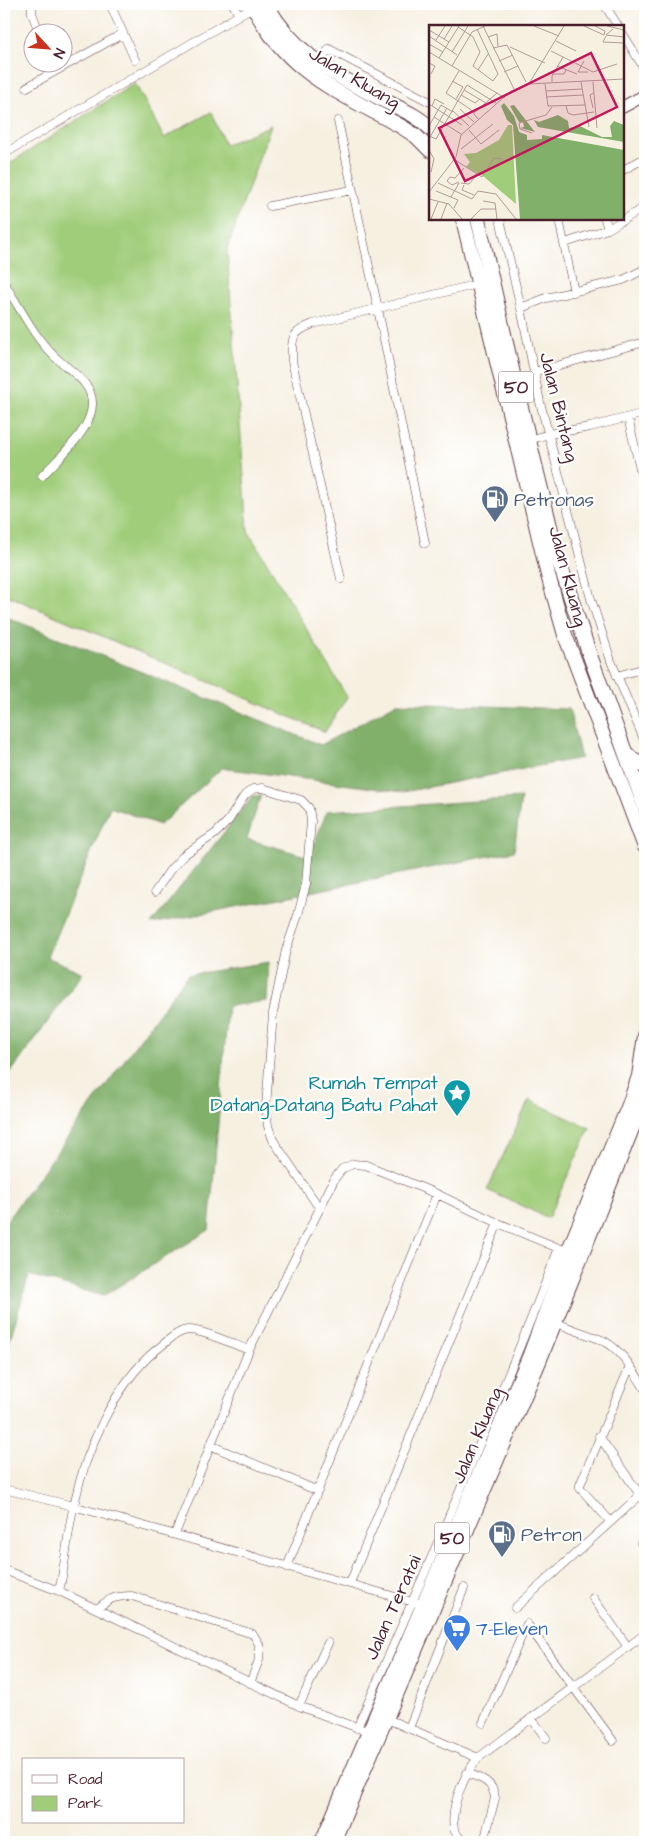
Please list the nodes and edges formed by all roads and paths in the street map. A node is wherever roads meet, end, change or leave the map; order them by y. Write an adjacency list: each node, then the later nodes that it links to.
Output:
1 (32, 4): 8 (street)
2 (110, 4): 10 (street)
3 (233, 4): 7 (street)
4 (257, 4): 7 (street); 14 (highway, Jalan Kluang); 23 (highway, Jalan Kluang)
5 (616, 4): 6 (street)
6 (606, 7): 9 (street)
7 (238, 15): 24 (street)
8 (35, 22)
9 (617, 25)
10 (122, 34): 12 (street); 13 (street)
11 (624, 36): 15 (street)
12 (72, 58)
13 (135, 60)
14 (319, 63): 19 (street); 22 (highway, Jalan Kluang)
15 (645, 70)
16 (47, 72): 17 (street)
17 (27, 86)
18 (645, 95): 20 (street)
19 (429, 101)
20 (624, 106)
21 (338, 121): 27 (street)
22 (429, 127)
23 (429, 149)
24 (4, 152)
25 (645, 158): 26 (street)
26 (624, 169)
27 (352, 190): 28 (street); 44 (street)
28 (270, 206)
29 (645, 207): 30 (street)
30 (624, 219)
31 (463, 220): 41 (highway, Jalan Kluang / 50)
32 (478, 220): 50 (highway, Jalan Kluang / 50)
33 (500, 220): 43 (street, Jalan Bintang)
34 (559, 220): 38 (street)
35 (605, 220): 37 (street)
36 (623, 220): 37 (street)
37 (608, 229): 38 (street)
38 (565, 243): 42 (street)
39 (645, 269): 42 (street)
40 (4, 283): 51 (street)
41 (478, 284): 44 (street); 60 (highway, Jalan Kluang / 50)
42 (574, 292): 43 (street)
43 (521, 308): 46 (street, Jalan Bintang)
44 (378, 309): 53 (street); 54 (street)
45 (645, 342): 46 (street)
46 (534, 372): 49 (street, Jalan Bintang)
47 (645, 414): 48 (street)
48 (628, 418): 49 (street); 52 (street)
49 (549, 434): 50 (street); 56 (street, Jalan Bintang)
50 (529, 440): 58 (highway, Jalan Kluang / 50)
51 (42, 476)
52 (645, 490)
53 (425, 543)
54 (341, 579)
55 (645, 668): 56 (street)
56 (617, 676): 57 (street, Jalan Bintang)
57 (645, 742)
58 (623, 749): 59 (highway); 60 (highway, Jalan Kluang / 50)
59 (645, 766)
60 (635, 784): 61 (highway, Jalan Kluang / 50); 62 (highway, Jalan Kluang / 50)
61 (645, 807)
62 (645, 847)
63 (156, 892): 67 (street)
64 (645, 1036): 65 (highway, Jalan Kluang / 50)
65 (642, 1096): 69 (highway, Jalan Kluang / 50); 70 (highway, Jalan Kluang / 50)
66 (437, 1194): 67 (street); 68 (street); 78 (street)
67 (320, 1209): 72 (street)
68 (498, 1223): 70 (street); 85 (street)
69 (589, 1236): 70 (highway); 71 (highway, Jalan Kluang / 50)
70 (564, 1250): 89 (highway, Jalan Kluang / 50)
71 (556, 1322): 73 (street); 98 (highway, Jalan Kluang / 50)
72 (249, 1350): 76 (street); 80 (street)
73 (630, 1366): 74 (street); 75 (street)
74 (645, 1389)
75 (599, 1436): 79 (street); 81 (street)
76 (210, 1445): 78 (street); 82 (street)
77 (4, 1490): 80 (street)
78 (318, 1491): 83 (street)
79 (643, 1493): 81 (street)
80 (74, 1506): 82 (street); 87 (street)
81 (610, 1521): 90 (street)
82 (175, 1534): 83 (street)
83 (287, 1567): 85 (street)
84 (4, 1570): 87 (street)
85 (350, 1583): 89 (street)
86 (464, 1588): 101 (street)
87 (59, 1591): 91 (street)
88 (593, 1598): 94 (street)
89 (418, 1604): 102 (highway, Jalan Kluang / 50)
90 (515, 1608)
91 (97, 1609): 95 (street); 95 (street)
92 (645, 1634): 94 (street)
93 (328, 1643): 97 (street)
94 (628, 1647): 96 (street)
95 (250, 1683): 97 (street)
96 (573, 1686): 99 (street); 100 (street); 104 (street)
97 (299, 1706): 102 (street)
98 (385, 1718): 101 (street); 108 (highway, Jalan Kluang / 50)
99 (531, 1718): 103 (street); 105 (street)
100 (483, 1723)
101 (409, 1728): 105 (street)
102 (363, 1730): 107 (highway, Jalan Kluang / 50)
103 (546, 1738)
104 (613, 1741)
105 (478, 1758): 106 (street)
106 (466, 1773): 109 (street); 110 (street)
107 (322, 1842)
108 (333, 1842)
109 (462, 1842)
110 (484, 1842)

